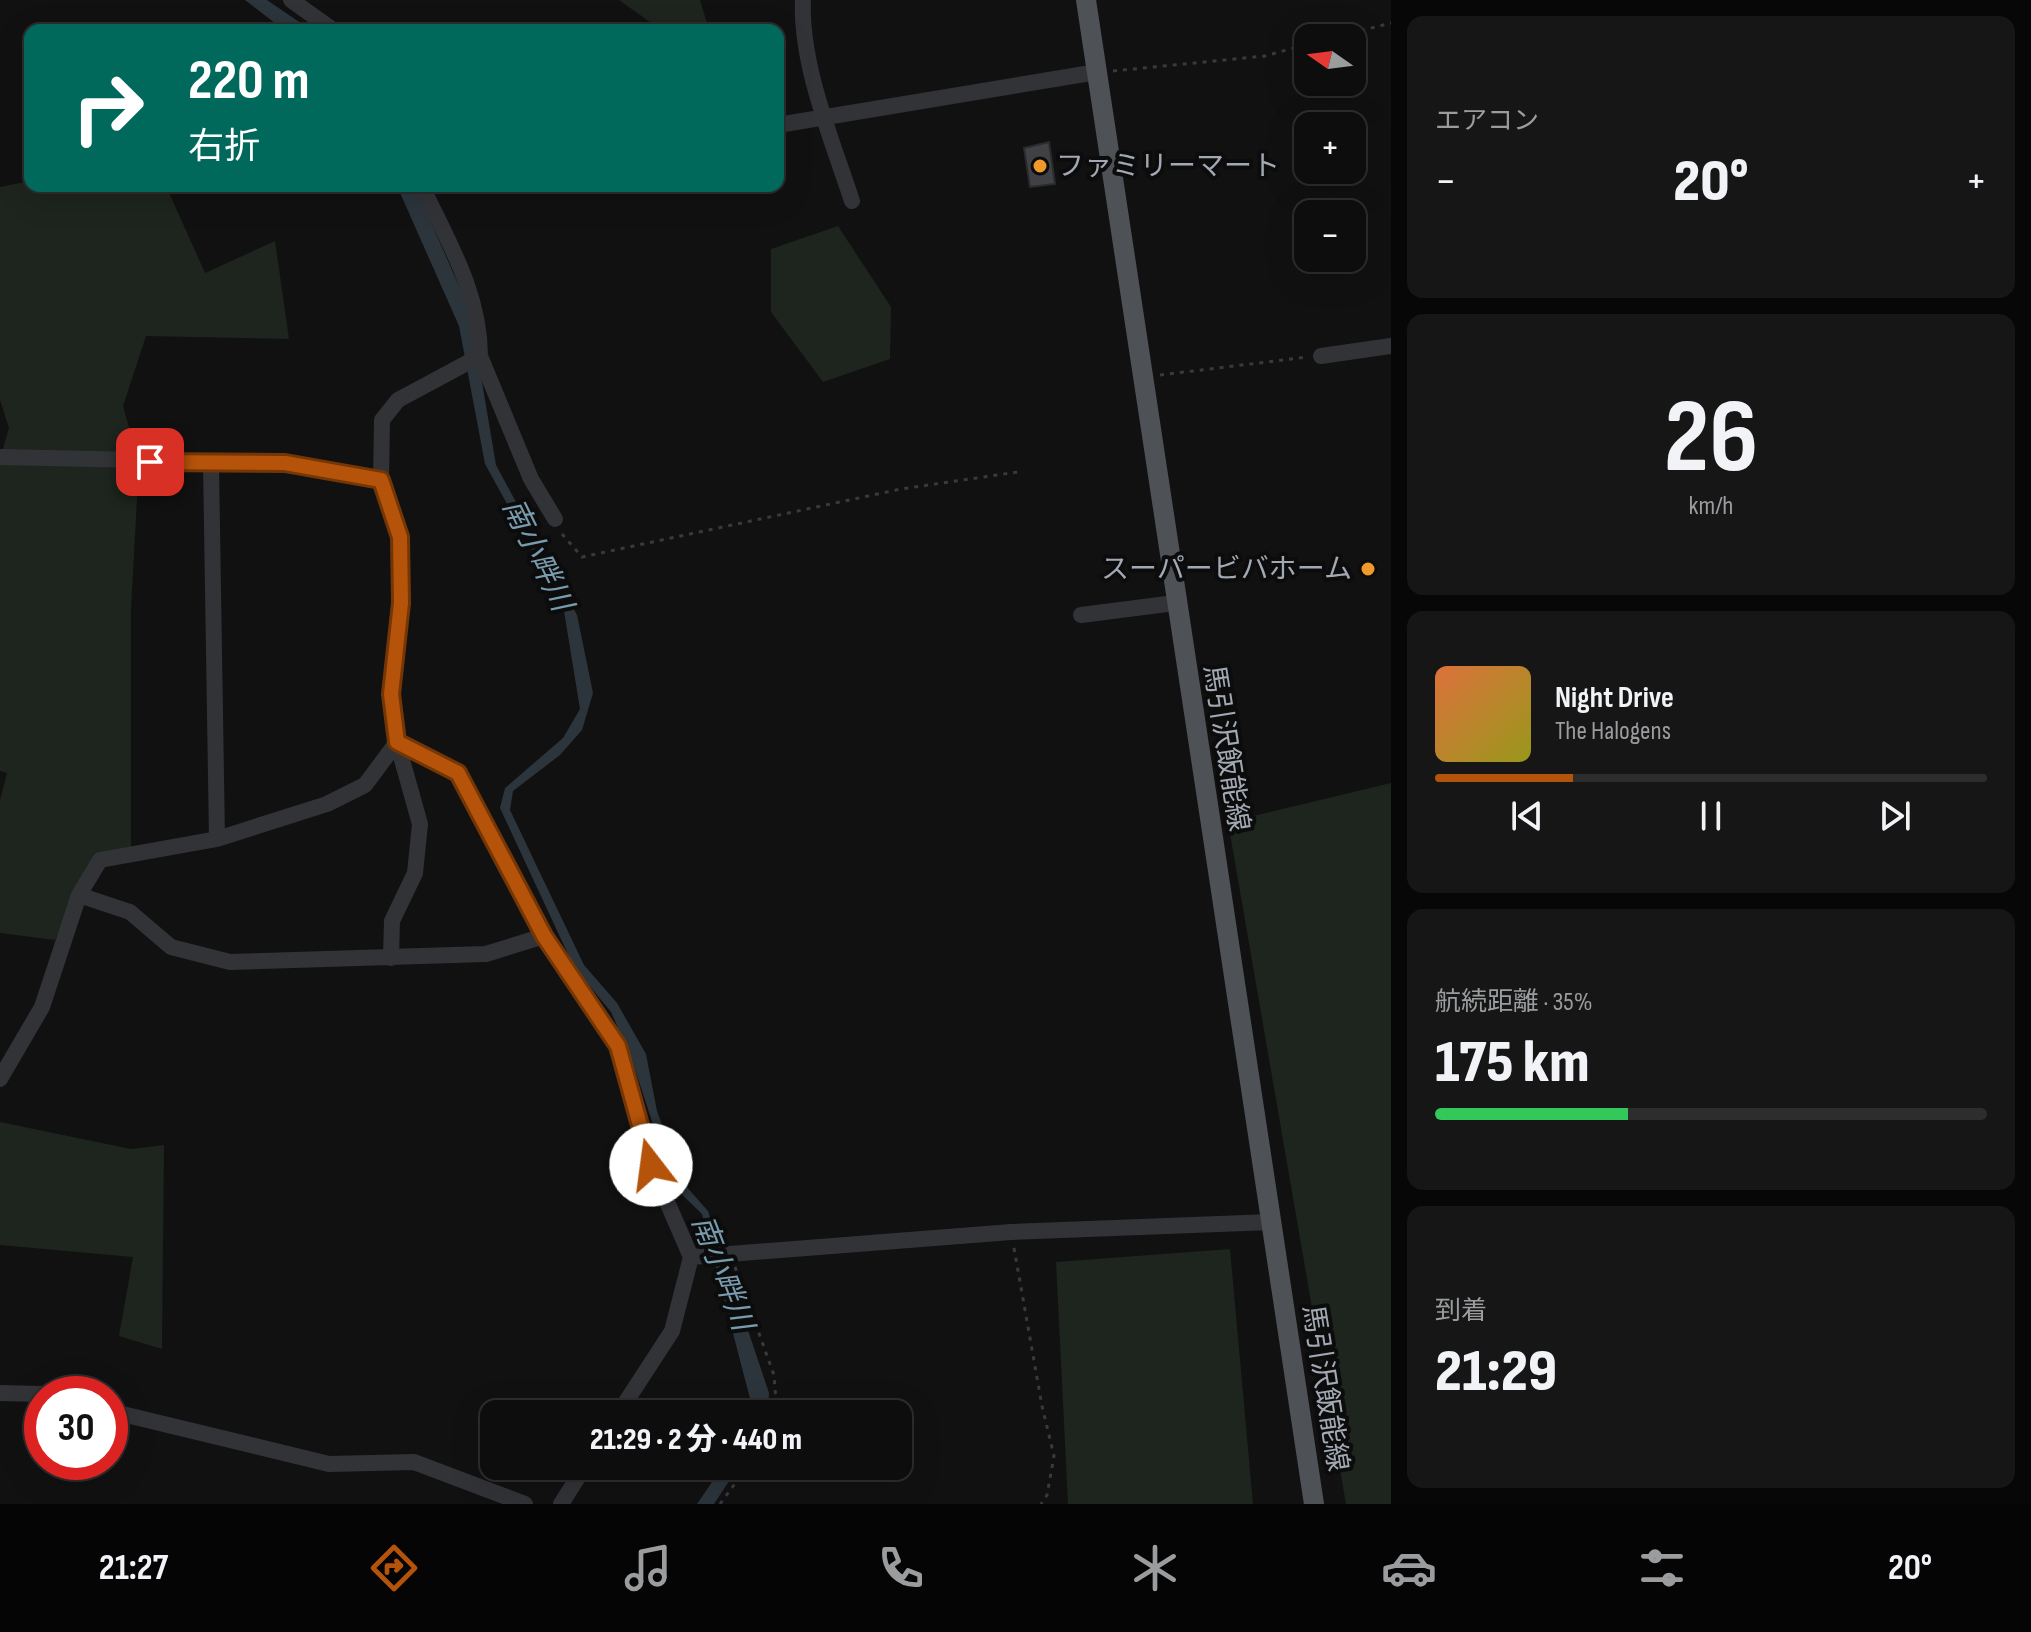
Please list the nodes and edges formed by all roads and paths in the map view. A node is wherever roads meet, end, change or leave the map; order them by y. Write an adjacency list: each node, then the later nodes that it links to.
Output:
1 (291, 0): 5 (street)
2 (803, 0): 9 (street)
3 (1086, 0): 8 (main road, 馬引沢飯能線)
4 (1391, 23): 6 (path)
5 (325, 24)
6 (1366, 29)
7 (1294, 48): 8 (path)
8 (1097, 72): 9 (street); 16 (main road, 馬引沢飯能線)
9 (826, 119): 10 (street); 12 (street)
10 (784, 124)
11 (425, 192): 14 (street)
12 (852, 201)
13 (1391, 346): 15 (street)
14 (480, 356): 20 (street); 21 (street)
15 (1321, 356): 16 (path)
16 (1144, 377): 22 (main road, 馬引沢飯能線)
17 (0, 457): 18 (street)
18 (211, 464): 20 (street); 25 (street)
19 (1018, 472): 21 (path)
20 (381, 480): 24 (street)
21 (555, 519)
22 (1175, 603): 23 (street); 30 (main road, 馬引沢飯能線)
23 (1081, 615)
24 (397, 742): 25 (street); 27 (street); 28 (street)
25 (217, 839): 26 (street)
26 (79, 895): 28 (street); 29 (street)
27 (544, 936): 28 (street); 33 (street)
28 (391, 958)
29 (0, 1079)
30 (1271, 1222): 31 (street); 45 (main road, 馬引沢飯能線)
31 (1011, 1232): 32 (street); 44 (path)
32 (728, 1256): 33 (street); 37 (path)
33 (698, 1257): 36 (street)
34 (0, 1393): 35 (street)
35 (24, 1394)
36 (627, 1400)
37 (776, 1400)
38 (128, 1415): 41 (street)
39 (576, 1480): 42 (street)
40 (738, 1480): 43 (path)
41 (525, 1504)
42 (561, 1504)
43 (720, 1504)
44 (1041, 1504)
45 (1314, 1504)

